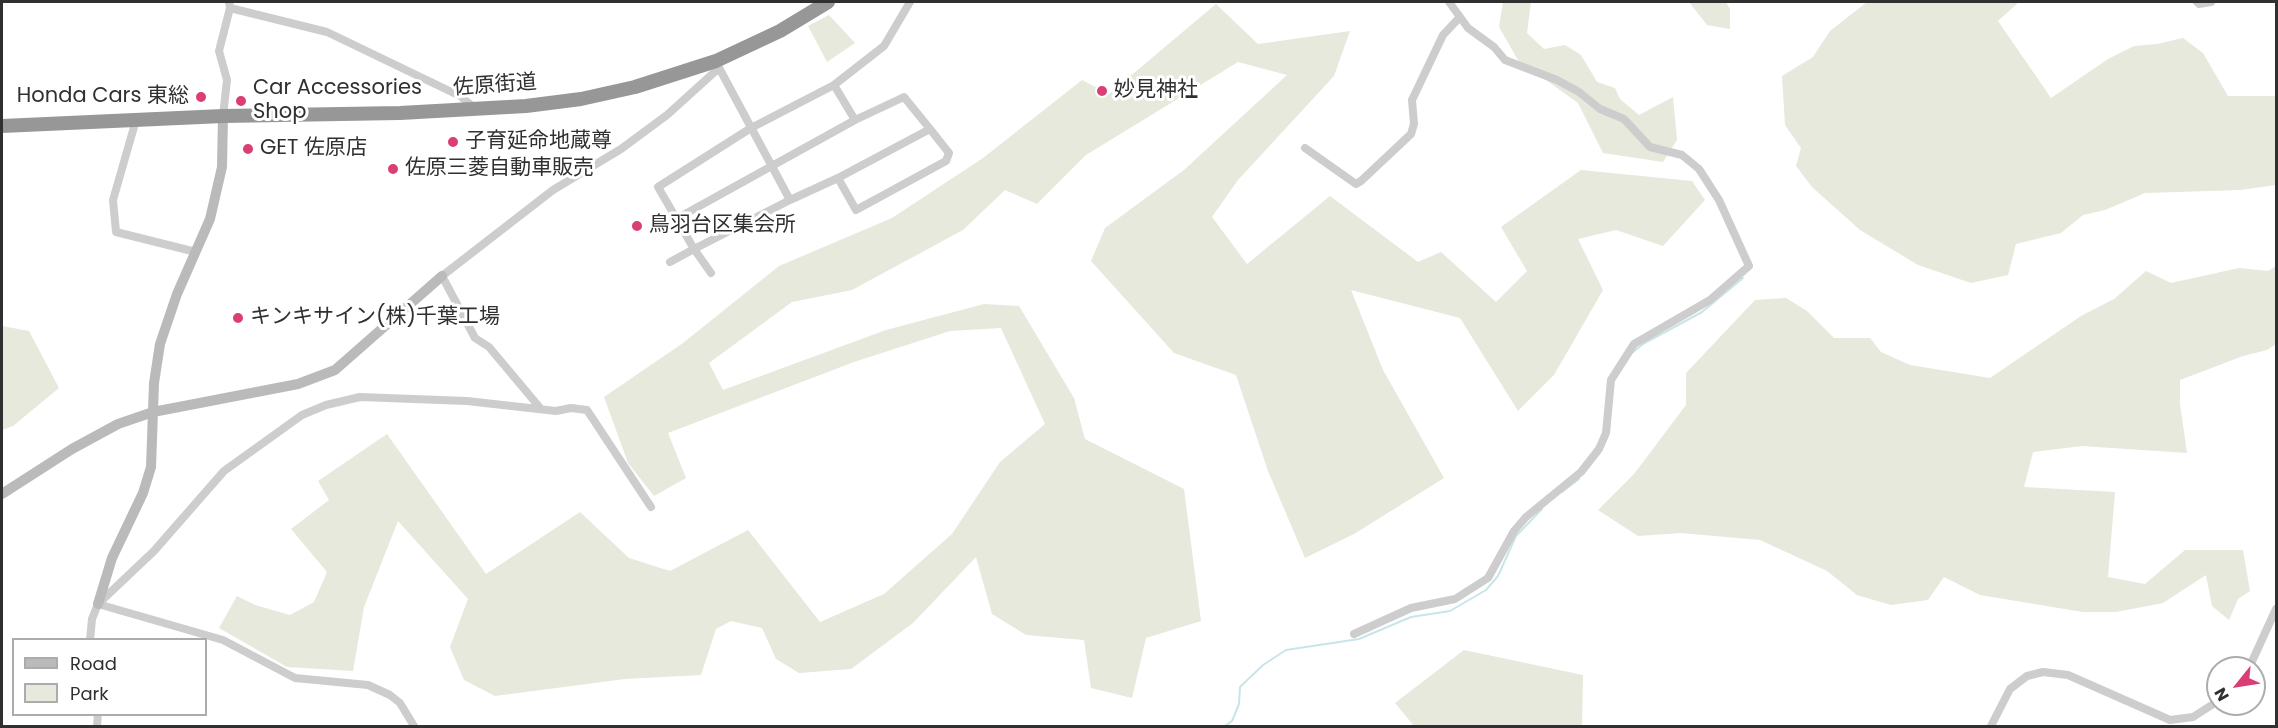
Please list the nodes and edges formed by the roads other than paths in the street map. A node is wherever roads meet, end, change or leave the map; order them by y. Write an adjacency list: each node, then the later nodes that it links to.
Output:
1 (828, 2): 8 (highway, 佐原街道)
2 (910, 2): 9 (street)
3 (1449, 2): 7 (street)
4 (2197, 2): 5 (street)
5 (2211, 2)
6 (230, 5): 10 (street); 11 (street)
7 (1460, 18): 17 (street); 33 (street)
8 (717, 64): 10 (highway, 佐原街道); 15 (street); 26 (street)
9 (834, 85): 13 (street); 15 (street)
10 (475, 108): 11 (highway, 佐原街道)
11 (223, 116): 12 (highway, 佐原街道); 23 (street)
12 (136, 120): 14 (highway, 佐原街道); 23 (street)
13 (855, 120): 16 (street); 18 (street)
14 (2, 126)
15 (751, 128): 18 (street); 21 (street)
16 (930, 129): 19 (street); 19 (street)
17 (1305, 148)
18 (771, 164): 20 (street); 21 (street)
19 (838, 178): 20 (street)
20 (790, 200): 22 (street)
21 (676, 219): 22 (street)
22 (694, 249): 24 (street); 25 (street)
23 (196, 252): 28 (street)
24 (670, 262)
25 (711, 273)
26 (442, 276): 27 (street); 28 (street)
27 (542, 409): 30 (street); 31 (street)
28 (153, 412): 29 (street); 31 (street)
29 (2, 494)
30 (651, 507)
31 (98, 604): 34 (street); 37 (street)
32 (2277, 609): 35 (street)
33 (1354, 633)
34 (90, 638)
35 (2255, 656)
36 (2206, 709): 38 (street)
37 (414, 726)
38 (1991, 726)

